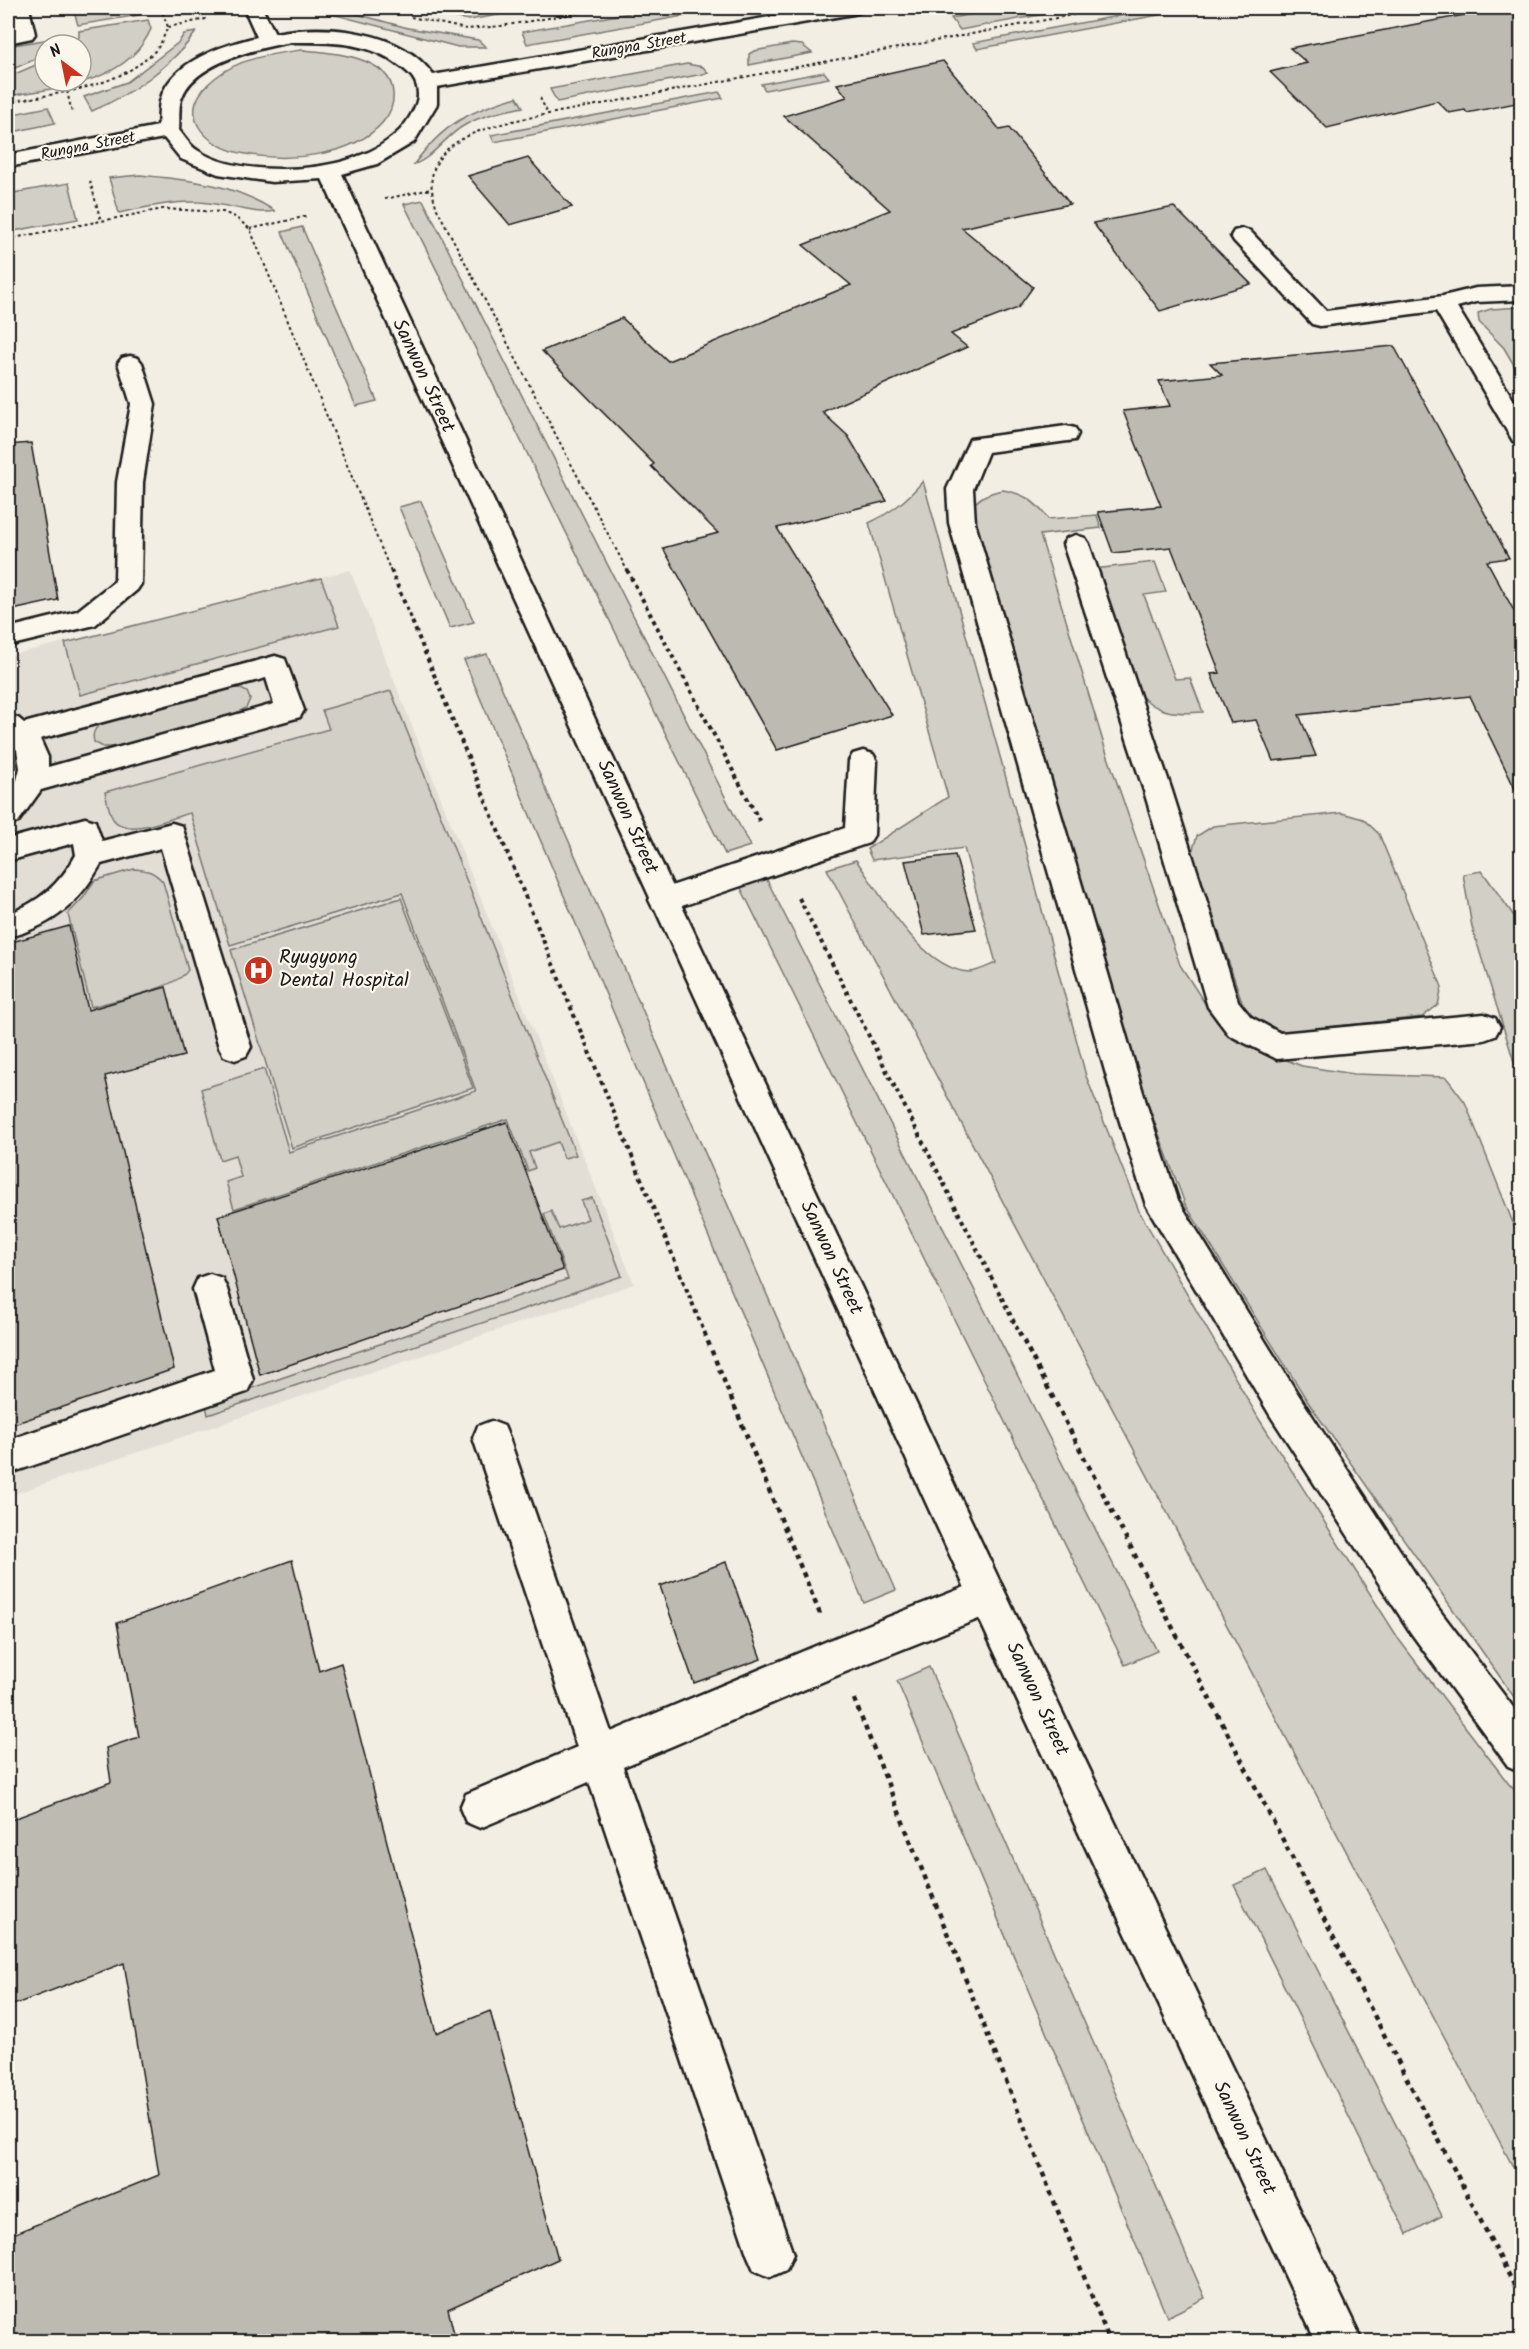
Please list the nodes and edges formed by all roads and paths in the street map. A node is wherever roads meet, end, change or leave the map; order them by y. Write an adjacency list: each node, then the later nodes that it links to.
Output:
1 (20, 8): 8 (main road)
2 (161, 8): 11 (path)
3 (253, 8): 9 (main road)
4 (609, 8): 7 (path)
5 (853, 8): 10 (main road, Rungna Street)
6 (1109, 8): 30 (path)
7 (402, 15)
8 (8, 37)
9 (268, 40): 10 (main road); 12 (main road)
10 (425, 83): 14 (main road)
11 (8, 102)
12 (168, 131): 13 (main road, Rungna Street); 14 (main road)
13 (8, 161)
14 (330, 172): 31 (main road, Sanwon Street)
15 (1242, 236): 18 (main road)
16 (8, 239): 39 (path)
17 (1521, 294): 18 (main road)
18 (1443, 303): 21 (main road)
19 (130, 363): 23 (main road)
20 (1066, 434): 40 (main road)
21 (1521, 435)
22 (1076, 544): 33 (main road)
23 (8, 637)
24 (14, 729): 26 (main road); 26 (main road)
25 (863, 761): 30 (main road)
26 (32, 782): 27 (main road)
27 (8, 814)
28 (8, 850): 29 (main road)
29 (91, 855): 32 (main road); 34 (main road)
30 (779, 860): 31 (main road); 44 (path)
31 (664, 900): 38 (main road, Sanwon Street)
32 (14, 924)
33 (1484, 1028)
34 (235, 1047)
35 (210, 1289): 37 (main road)
36 (491, 1438): 41 (main road)
37 (8, 1457)
38 (988, 1597): 39 (main road); 46 (main road, Sanwon Street)
39 (837, 1656): 41 (main road); 45 (path)
40 (1521, 1752)
41 (600, 1757): 42 (main road); 43 (main road)
42 (480, 1808)
43 (770, 2254)
44 (1521, 2300)
45 (1110, 2342)
46 (1340, 2342)

